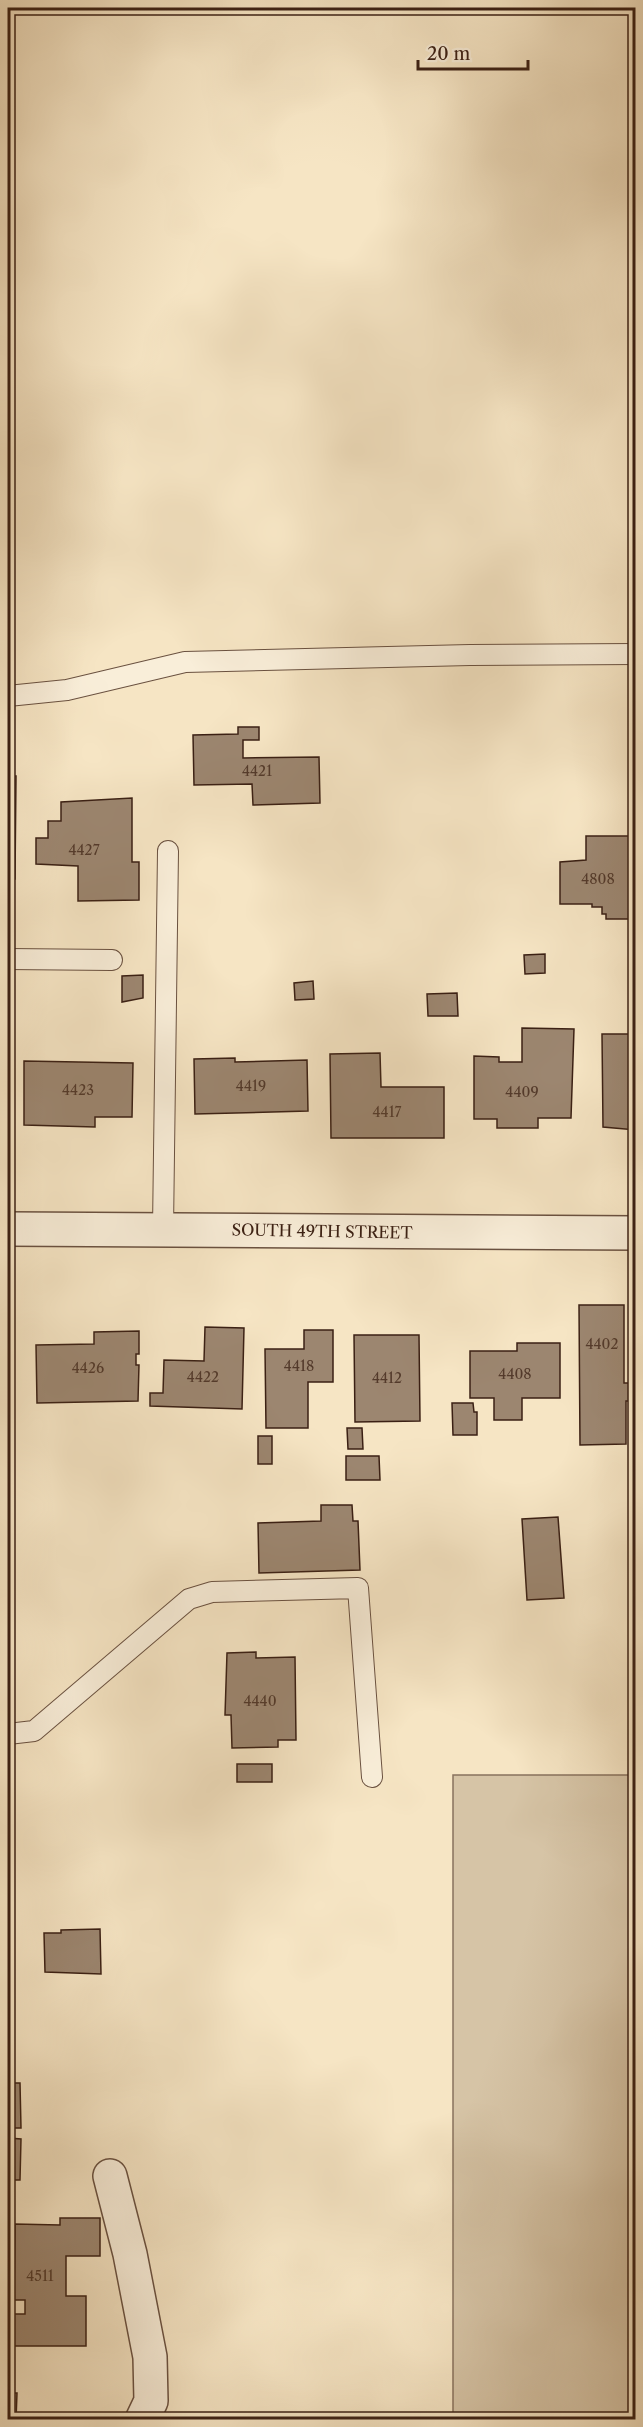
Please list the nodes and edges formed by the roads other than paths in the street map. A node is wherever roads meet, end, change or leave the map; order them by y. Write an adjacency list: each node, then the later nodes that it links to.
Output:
1 (636, 654): 2 (lane)
2 (8, 696)
3 (168, 851): 7 (lane)
4 (8, 959): 5 (lane)
5 (112, 960)
6 (8, 1229): 7 (street, SOUTH 49TH STREET)
7 (163, 1229): 8 (street, SOUTH 49TH STREET)
8 (636, 1233)
9 (8, 1734): 10 (lane)
10 (372, 1776)
11 (110, 2176): 12 (street)
12 (142, 2420)

